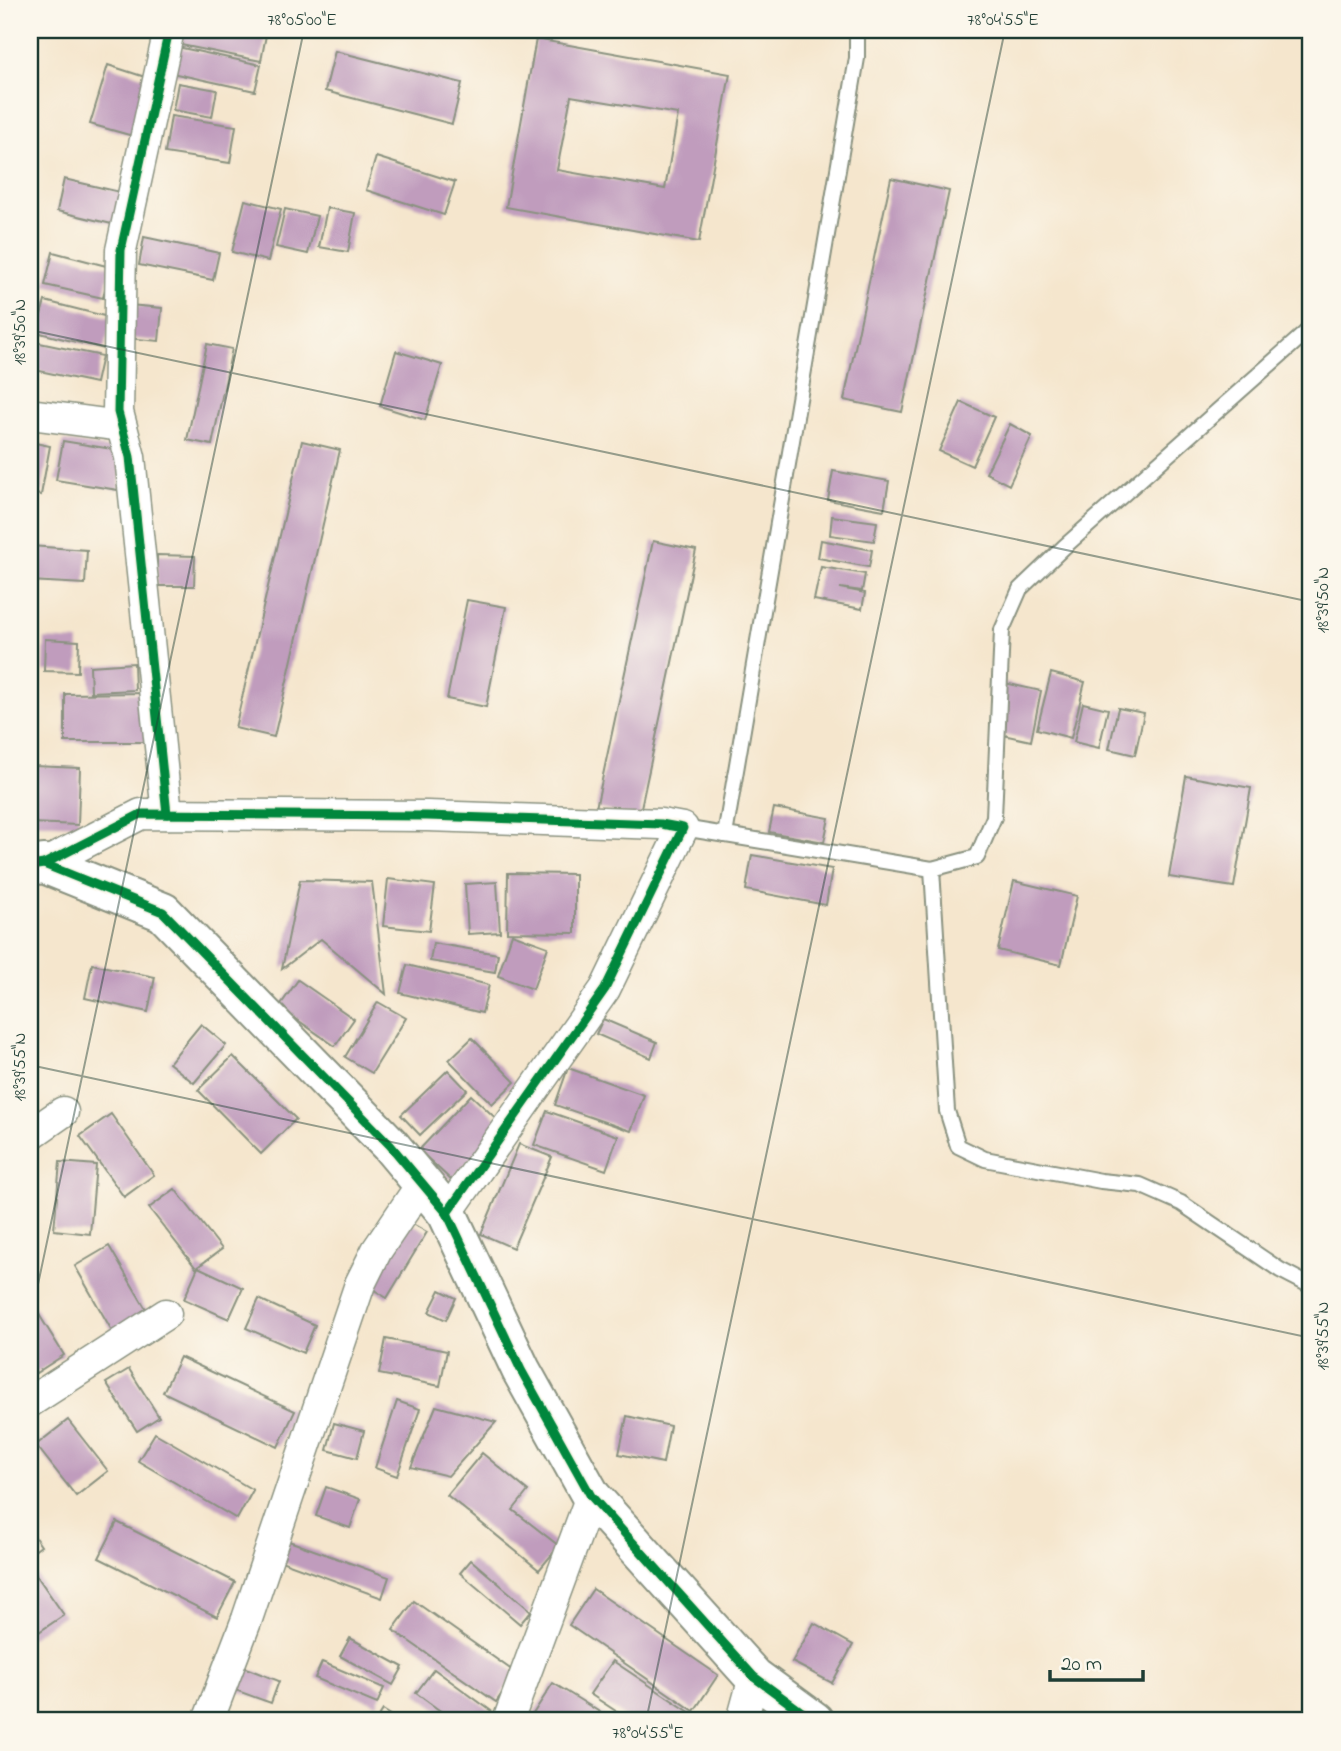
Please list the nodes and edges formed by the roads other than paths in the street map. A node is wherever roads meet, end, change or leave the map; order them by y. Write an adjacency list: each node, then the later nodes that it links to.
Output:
1 (169, 30): 5 (street)
2 (854, 30): 8 (lane)
3 (1311, 328): 10 (lane)
4 (30, 414): 5 (street)
5 (121, 426): 6 (street)
6 (167, 814): 7 (street); 9 (street)
7 (683, 828): 8 (lane); 14 (street)
8 (725, 835): 10 (lane)
9 (37, 865): 13 (street)
10 (932, 869): 15 (lane)
11 (63, 1112): 12 (street)
12 (30, 1135)
13 (423, 1182): 14 (street); 20 (street)
14 (447, 1213): 18 (street)
15 (1311, 1286)
16 (166, 1314): 17 (street)
17 (30, 1402)
18 (592, 1496): 19 (street); 21 (street)
19 (754, 1677): 22 (street); 23 (street)
20 (208, 1721)
21 (508, 1721)
22 (742, 1721)
23 (814, 1721)

